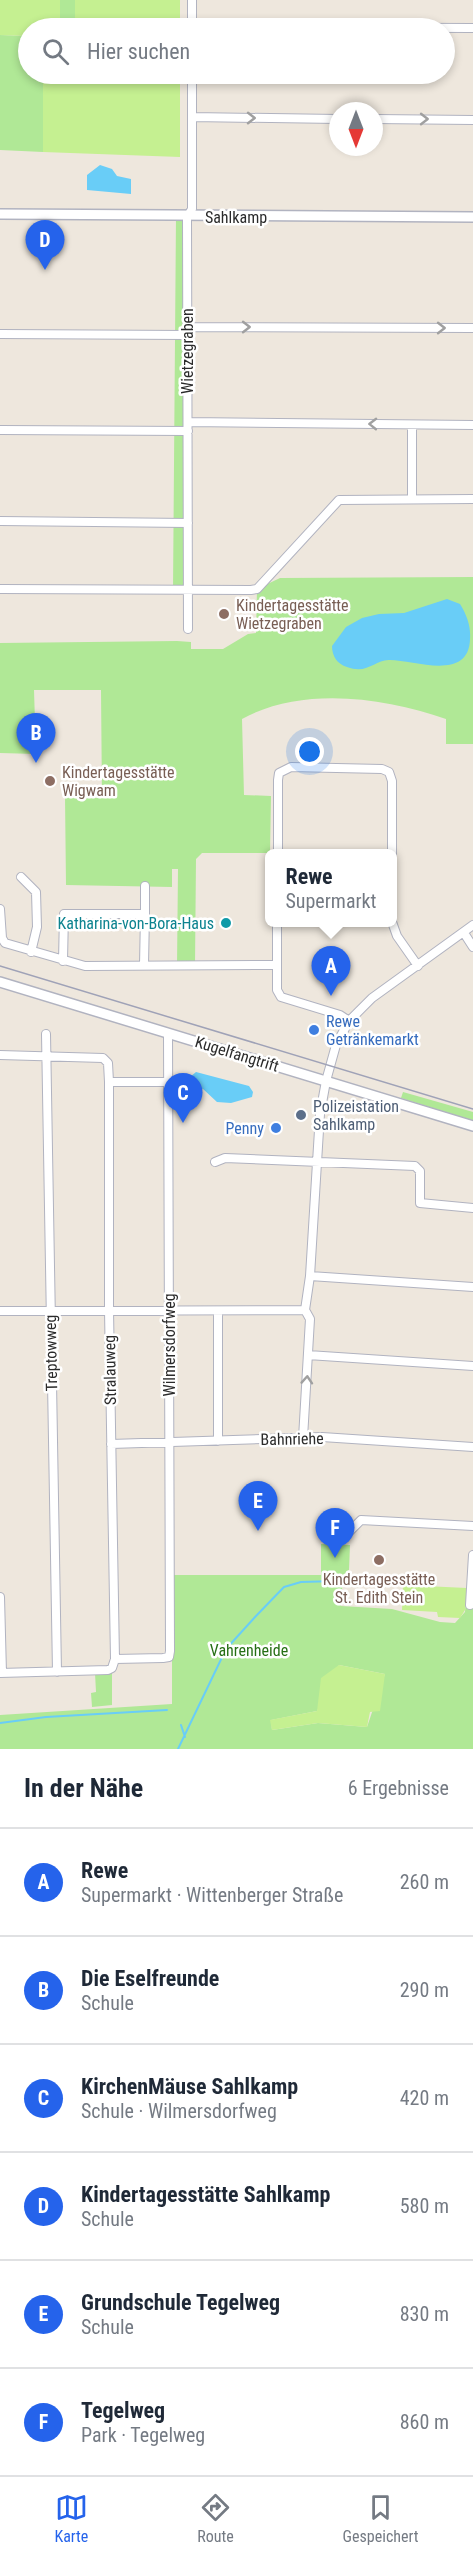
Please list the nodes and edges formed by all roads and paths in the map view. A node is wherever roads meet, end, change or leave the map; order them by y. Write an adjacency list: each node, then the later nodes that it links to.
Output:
1 (192, 0): 2 (street)
2 (192, 18)
3 (455, 28): 4 (street)
4 (473, 28)
5 (192, 84): 6 (street, Wietzegraben)
6 (192, 117): 7 (street, one-way to 7); 11 (street, Wietzegraben)
7 (329, 119)
8 (383, 119): 9 (street, one-way to 9)
9 (473, 120)
10 (0, 214): 11 (street, Sahlkamp)
11 (187, 217): 12 (street, Sahlkamp); 14 (street, Wietzegraben)
12 (473, 217)
13 (473, 328): 14 (street, one-way to 13)
14 (187, 331): 15 (street); 18 (street, Wietzegraben)
15 (0, 334)
16 (412, 425): 17 (street); 18 (street, one-way to 18); 20 (street)
17 (473, 425)
18 (188, 427): 19 (street); 23 (street, Wietzegraben)
19 (0, 430)
20 (412, 499): 21 (street); 25 (street)
21 (473, 499)
22 (0, 521): 23 (street)
23 (188, 523): 25 (street, Wietzegraben)
24 (0, 589): 25 (street)
25 (188, 590): 26 (street, Wietzegraben)
26 (188, 629)
27 (278, 849): 28 (street)
28 (392, 849)
29 (21, 877): 38 (street)
30 (145, 886): 32 (street)
31 (0, 909): 38 (street)
32 (145, 914): 39 (street); 40 (street)
33 (473, 925): 36 (street)
34 (278, 927): 41 (street)
35 (394, 927): 42 (street)
36 (464, 933): 37 (street); 42 (street)
37 (473, 947)
38 (31, 952): 39 (street)
39 (63, 961): 40 (street)
40 (144, 965): 41 (street)
41 (277, 965): 44 (street)
42 (418, 966): 44 (street)
43 (0, 982): 46 (street, Kugelfangtrift)
44 (349, 1021): 49 (street)
45 (46, 1034): 48 (street, Treptowweg)
46 (168, 1034): 49 (street, Kugelfangtrift); 51 (street, Wilmersdorfweg)
47 (0, 1055): 48 (street)
48 (46, 1057): 50 (street); 58 (street, Treptowweg)
49 (326, 1081): 52 (street, Kugelfangtrift); 53 (street)
50 (109, 1082): 51 (street); 59 (street, Stralauweg)
51 (168, 1082): 62 (street, Wilmersdorfweg)
52 (473, 1126)
53 (317, 1161): 54 (street); 55 (street); 56 (street)
54 (214, 1162)
55 (473, 1209)
56 (310, 1276): 57 (street); 60 (street)
57 (473, 1287)
58 (50, 1310): 59 (street); 61 (street); 77 (street, Treptowweg)
59 (109, 1310): 62 (street); 69 (street, Stralauweg)
60 (305, 1310): 63 (street); 64 (street)
61 (0, 1311)
62 (169, 1311): 63 (street); 68 (street, Wilmersdorfweg)
63 (218, 1311): 67 (street)
64 (308, 1355): 65 (street); 66 (street, one-way to 64)
65 (473, 1366)
66 (303, 1438): 67 (street, Bahnriehe); 70 (street, Bahnriehe)
67 (218, 1441): 68 (street, Bahnriehe)
68 (169, 1442): 69 (street, Bahnriehe); 76 (street, Wilmersdorfweg)
69 (111, 1443): 76 (street, Stralauweg)
70 (473, 1448)
71 (473, 1526): 72 (street)
72 (350, 1531)
73 (473, 1555): 75 (street)
74 (0, 1597): 78 (street)
75 (470, 1605)
76 (115, 1659): 77 (street)
77 (57, 1672): 78 (street)
78 (1, 1673)

